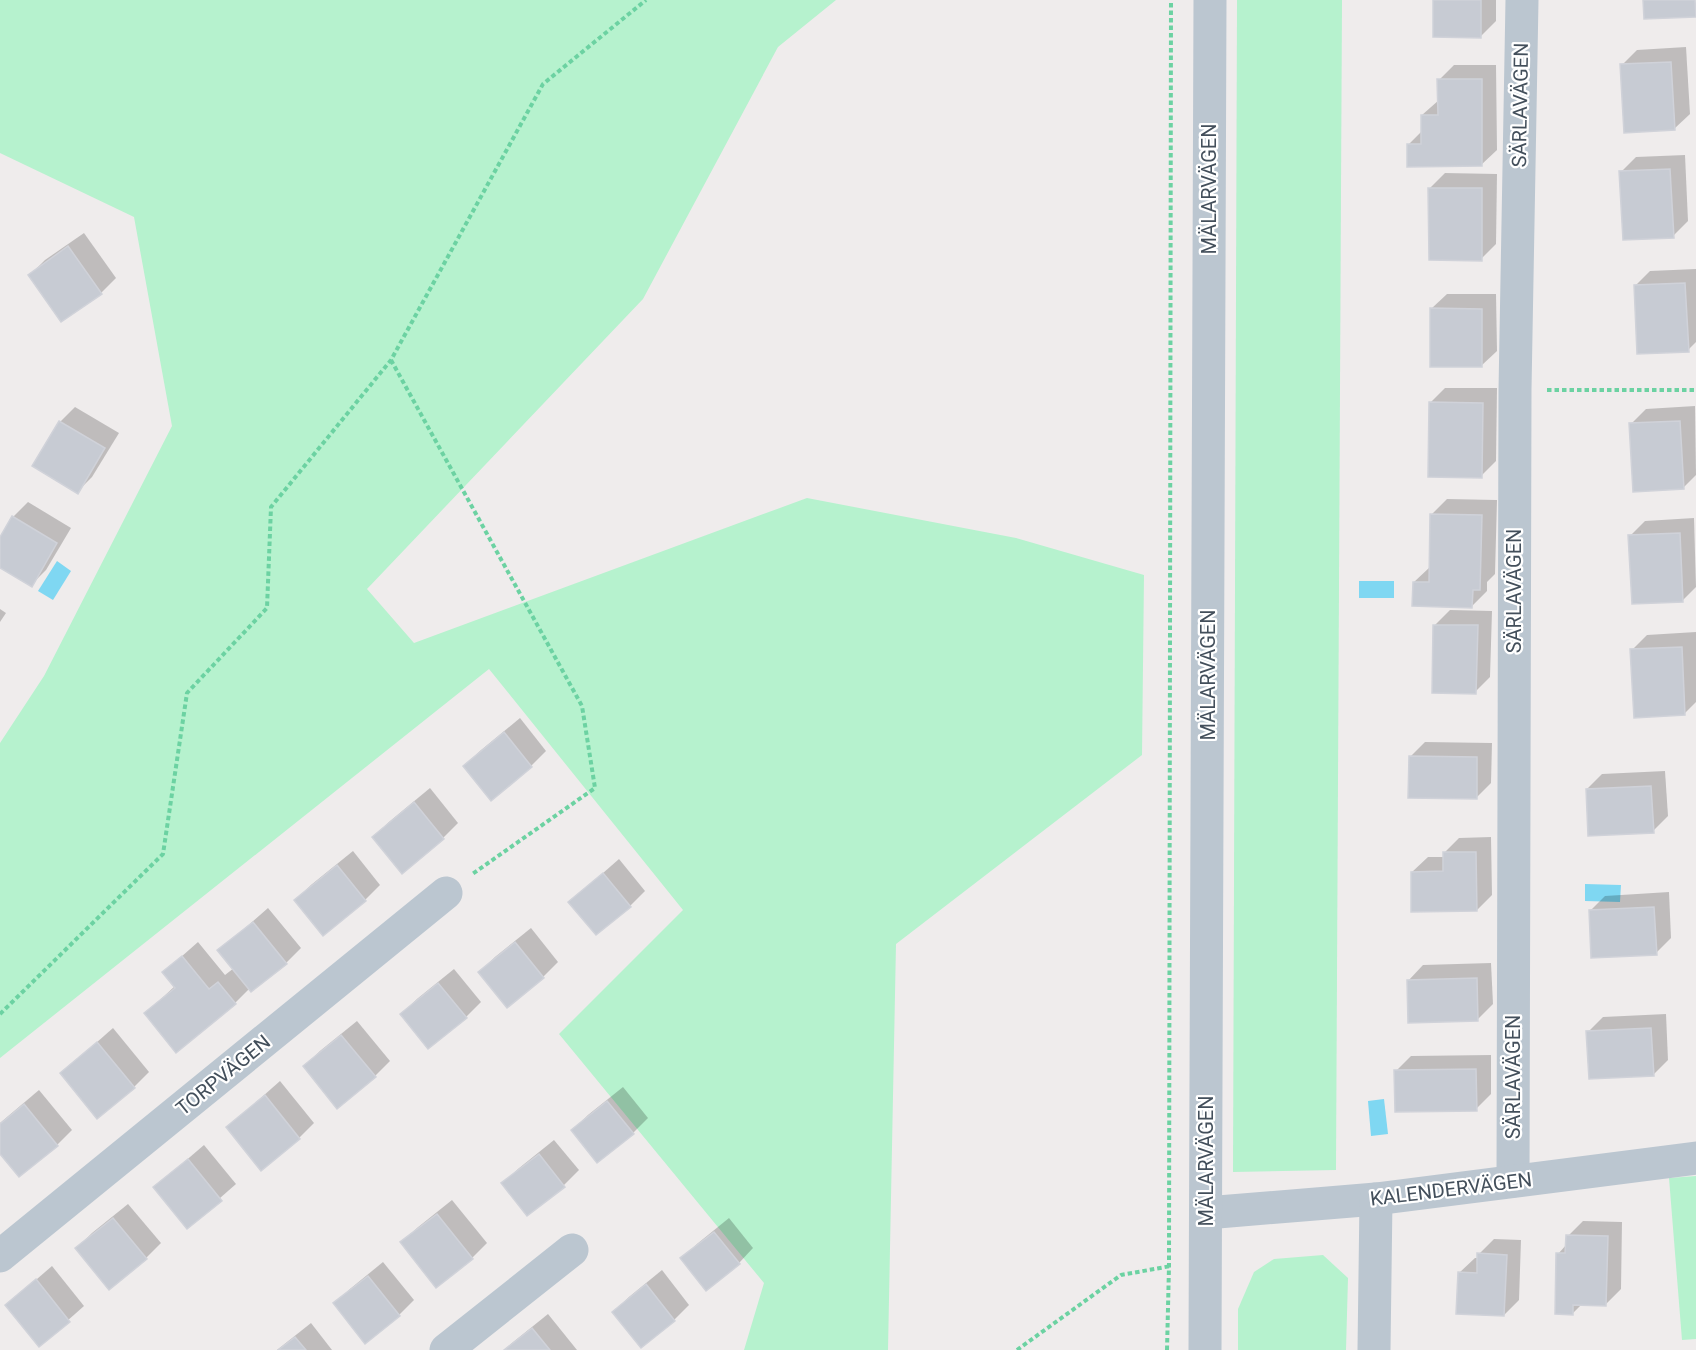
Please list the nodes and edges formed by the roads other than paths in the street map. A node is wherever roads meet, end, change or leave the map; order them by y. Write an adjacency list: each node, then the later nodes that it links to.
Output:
1 (1210, 0): 7 (street, MÄLARVÄGEN)
2 (1522, 0): 5 (street, SÄRLAVÄGEN)
3 (446, 893): 9 (street, TORPVÄGEN)
4 (1696, 1158): 5 (street, KALENDERVÄGEN)
5 (1513, 1181): 6 (street, KALENDERVÄGEN)
6 (1376, 1199): 7 (street, KALENDERVÄGEN); 12 (street)
7 (1206, 1213): 11 (street, MÄLARVÄGEN)
8 (572, 1250): 10 (street)
9 (0, 1256)
10 (446, 1350)
11 (1205, 1350)
12 (1374, 1350)

